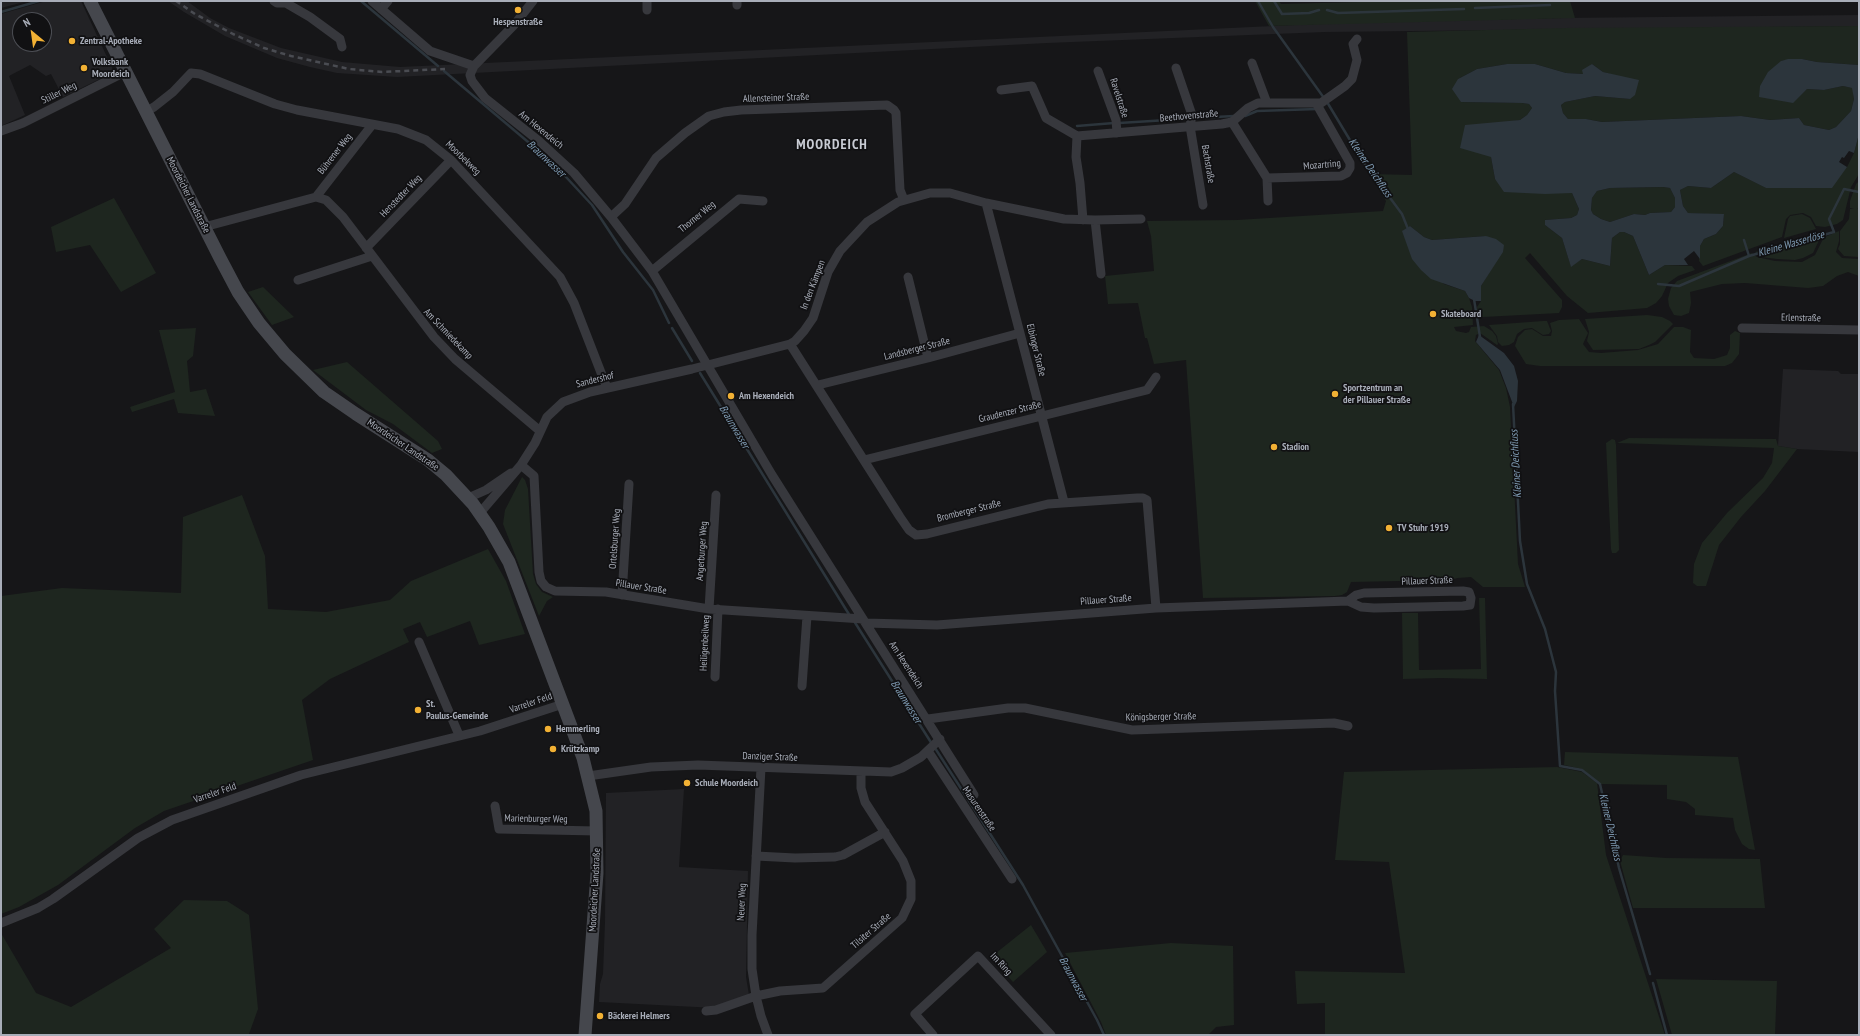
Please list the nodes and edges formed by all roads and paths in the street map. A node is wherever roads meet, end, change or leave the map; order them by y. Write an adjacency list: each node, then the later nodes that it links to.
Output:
1 (90, 1): 14 (main road, Moordeicher Landstraße)
2 (274, 1): 6 (street)
3 (372, 1): 7 (street)
4 (388, 1): 7 (street)
5 (532, 1): 11 (street)
6 (287, 2): 9 (street)
7 (381, 9): 11 (street)
8 (1357, 39): 17 (street)
9 (342, 46)
10 (1252, 62): 16 (street)
11 (473, 67): 33 (street, Am Hexendeich)
12 (1176, 68): 21 (street, Bachstraße)
13 (1098, 71): 22 (street, Ravelstraße)
14 (125, 72): 18 (main road, Moordeicher Landstraße); 23 (street, Stiller Weg)
15 (1001, 90): 24 (street)
16 (1267, 103): 17 (street); 19 (street)
17 (1321, 105): 26 (street, Mozartring)
18 (145, 112): 20 (street, Moorbekweg); 37 (main road, Moordeicher Landstraße)
19 (1234, 121): 21 (street, Beethovenstraße); 26 (street)
20 (372, 125): 25 (street, Moorbekweg); 27 (street, Bührener Weg)
21 (1190, 126): 22 (street, Beethovenstraße); 32 (street, Bachstraße)
22 (1116, 127): 24 (street, Beethovenstraße)
23 (1, 131)
24 (1077, 136): 35 (street)
25 (451, 160): 38 (street, Henstedter Weg); 52 (street, Moorbekweg)
26 (1267, 178): 30 (street)
27 (316, 197): 37 (street); 38 (street, Am Schmiedekamp)
28 (904, 200): 31 (street, In den Kämpen); 33 (street, Allensteiner Straße); 47 (street, In den Kämpen)
29 (763, 201): 40 (street, Thorner Weg)
30 (1268, 201)
31 (986, 203): 35 (street, In den Kämpen); 46 (street, Elbinger Straße)
32 (1203, 205)
33 (611, 217): 40 (street, Am Hexendeich)
34 (1141, 219): 36 (street, In den Kämpen)
35 (1082, 220): 36 (street, In den Kämpen)
36 (1095, 220): 41 (street)
37 (204, 227): 59 (main road, Moordeicher Landstraße)
38 (366, 248): 39 (street, Am Schmiedekamp)
39 (372, 256): 43 (street); 54 (street, Am Schmiedekamp)
40 (652, 271): 49 (street, Am Hexendeich)
41 (1101, 274)
42 (908, 277): 48 (street)
43 (298, 280)
44 (1742, 328): 45 (street, Erlenstraße)
45 (1859, 330)
46 (1020, 333): 48 (street, Landsberger Straße); 53 (street, Elbinger Straße)
47 (790, 344): 49 (street, In den Kämpen); 51 (street, Bromberger Straße)
48 (928, 358): 51 (street, Landsberger Straße)
49 (708, 364): 52 (street, Sandershof); 67 (street, Am Hexendeich)
50 (1156, 377): 53 (street, Graudenzer Straße)
51 (818, 385): 55 (street, Bromberger Straße)
52 (607, 388): 54 (street, Sandershof)
53 (1042, 416): 55 (street, Graudenzer Straße); 60 (street, Elbinger Straße)
54 (540, 430): 56 (street, Sandershof)
55 (864, 460): 60 (street, Bromberger Straße)
56 (521, 465): 59 (street, Sandershof); 61 (street, Sandershof); 62 (street, Pillauer Straße)
57 (629, 484): 62 (street, Ortelsburger Weg)
58 (716, 495): 65 (street, Angerburger Weg)
59 (468, 498): 61 (main road, Moordeicher Landstraße)
60 (1064, 502): 64 (street, Bromberger Straße)
61 (479, 514): 71 (main road, Moordeicher Landstraße)
62 (622, 595): 65 (street, Pillauer Straße)
63 (1348, 601): 63 (street, Pillauer Straße); 64 (street, Pillauer Straße)
64 (1156, 608): 67 (street, Pillauer Straße)
65 (714, 609): 66 (street, Pillauer Straße); 69 (street, Heiligenbeilweg)
66 (807, 616): 67 (street, Pillauer Straße); 70 (street)
67 (863, 620): 72 (street, Am Hexendeich)
68 (419, 642): 74 (street)
69 (715, 677)
70 (802, 686)
71 (563, 704): 74 (street, Varreler Feld); 79 (main road, Moordeicher Landstraße)
72 (928, 719): 73 (street, Königsberger Straße); 75 (street, Am Hexendeich)
73 (1348, 726)
74 (459, 735): 86 (street, Varreler Feld)
75 (938, 741): 76 (street, Danziger Straße); 80 (street, Am Hexendeich)
76 (928, 751): 78 (street, Danziger Straße); 85 (street, Masurenstraße)
77 (761, 768): 78 (street, Danziger Straße); 79 (street, Danziger Straße); 84 (street, Neuer Weg)
78 (861, 772): 83 (street, Tilsiter Straße)
79 (588, 776): 82 (main road, Moordeicher Landstraße)
80 (974, 795)
81 (495, 806): 82 (street, Marienburger Weg)
82 (597, 831): 89 (main road, Moordeicher Landstraße)
83 (885, 832): 84 (street); 87 (street, Tilsiter Straße)
84 (756, 856): 87 (street, Neuer Weg)
85 (1012, 879)
86 (1, 923)
87 (756, 996): 88 (street, Tilsiter Straße); 90 (street, Neuer Weg)
88 (706, 1010)
89 (585, 1035)
90 (768, 1035)
91 (933, 1035): 92 (street, Im Ring)
92 (1051, 1035)

